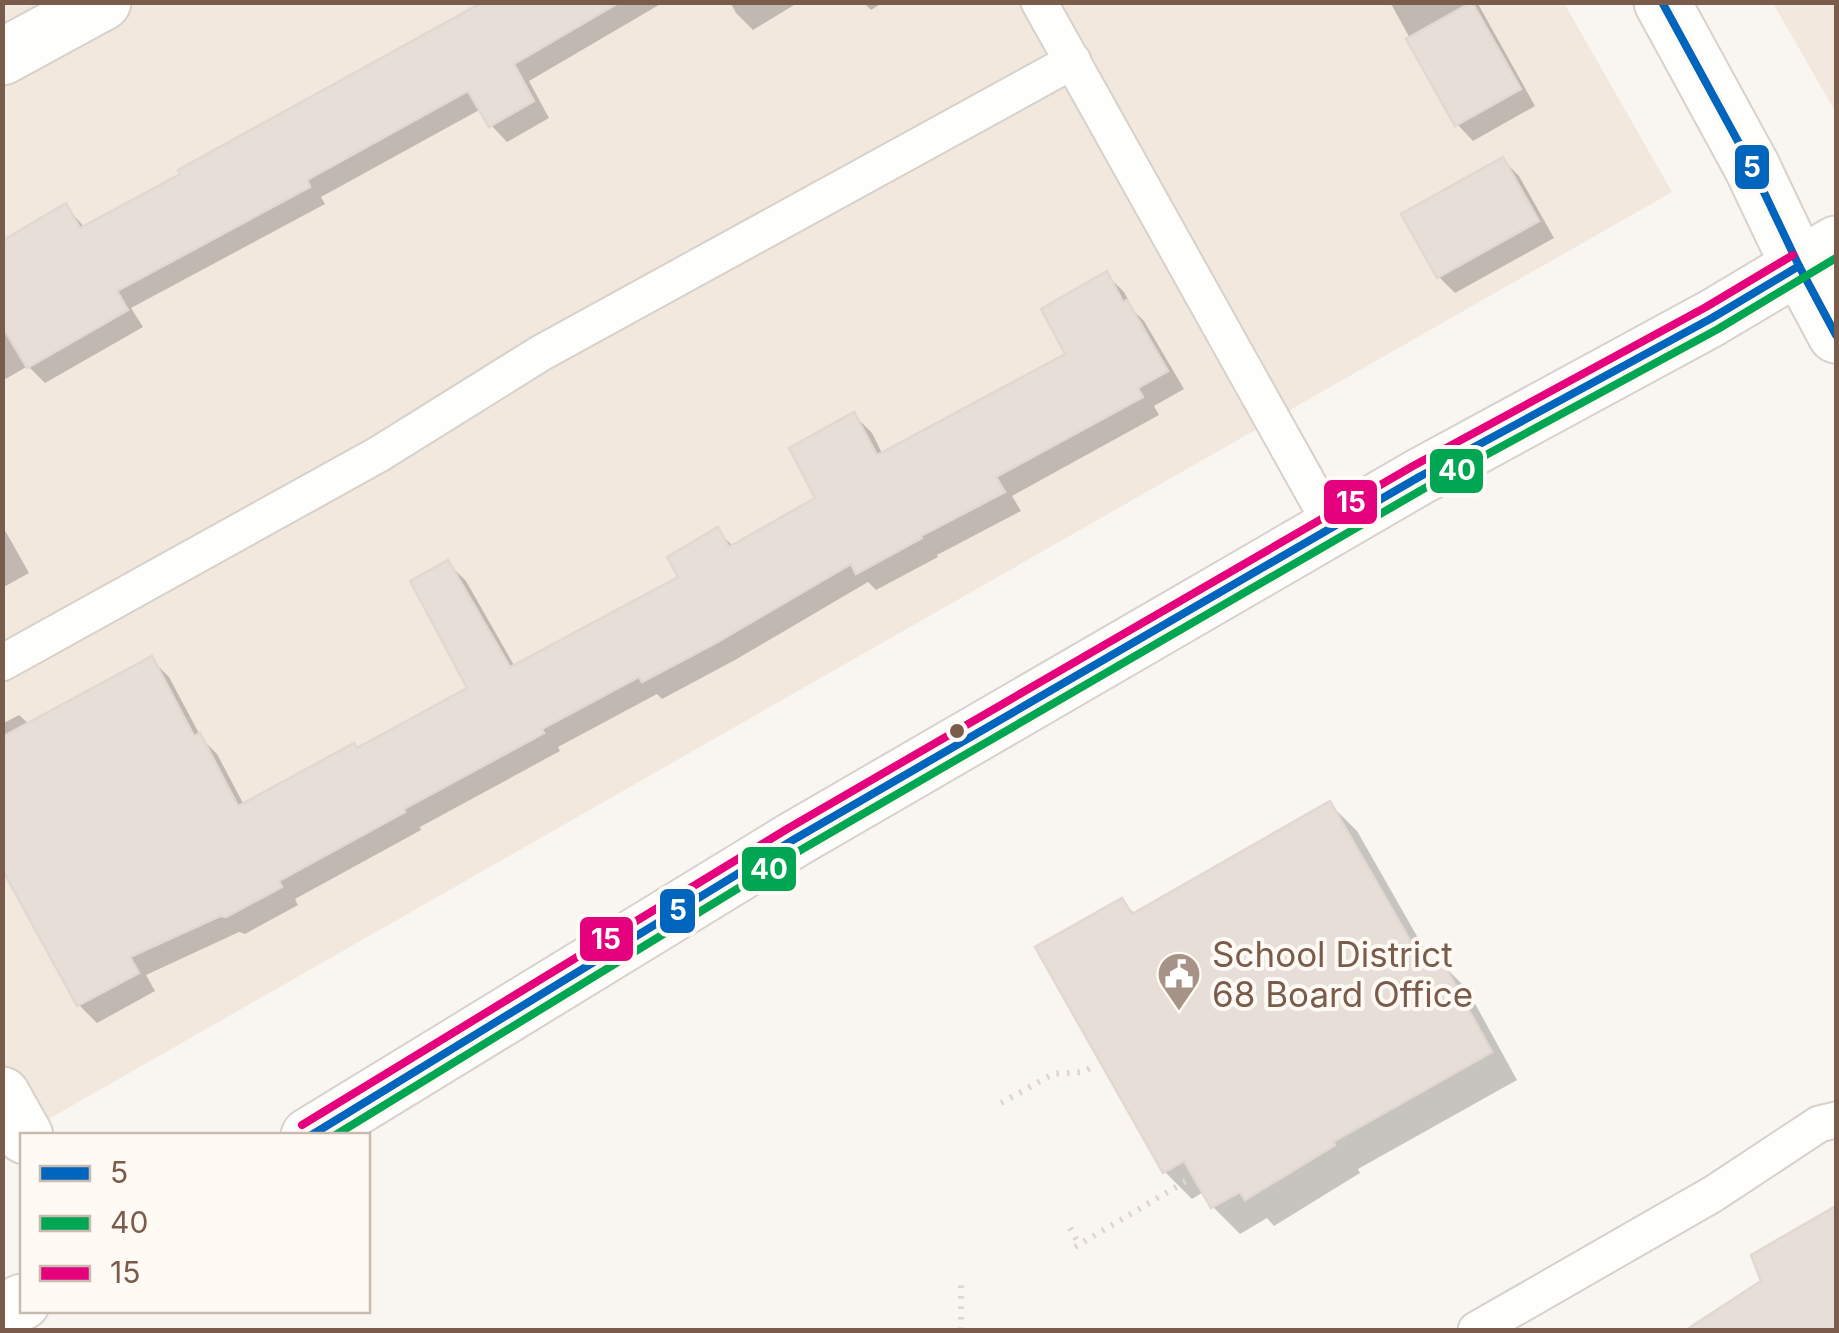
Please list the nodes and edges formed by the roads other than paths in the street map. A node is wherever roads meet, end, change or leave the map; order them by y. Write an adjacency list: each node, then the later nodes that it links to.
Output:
1 (103, 2): 4 (main road)
2 (1039, 2): 5 (lane)
3 (1662, 2): 6 (main road)
4 (2, 57)
5 (1073, 62): 8 (lane); 9 (lane)
6 (1818, 255): 7 (main road); 8 (main road)
7 (1836, 335)
8 (1332, 528): 13 (main road)
9 (2, 663)
10 (2, 1096): 12 (main road)
11 (1836, 1120): 14 (lane)
12 (23, 1133)
13 (314, 1133)
14 (1476, 1330)

